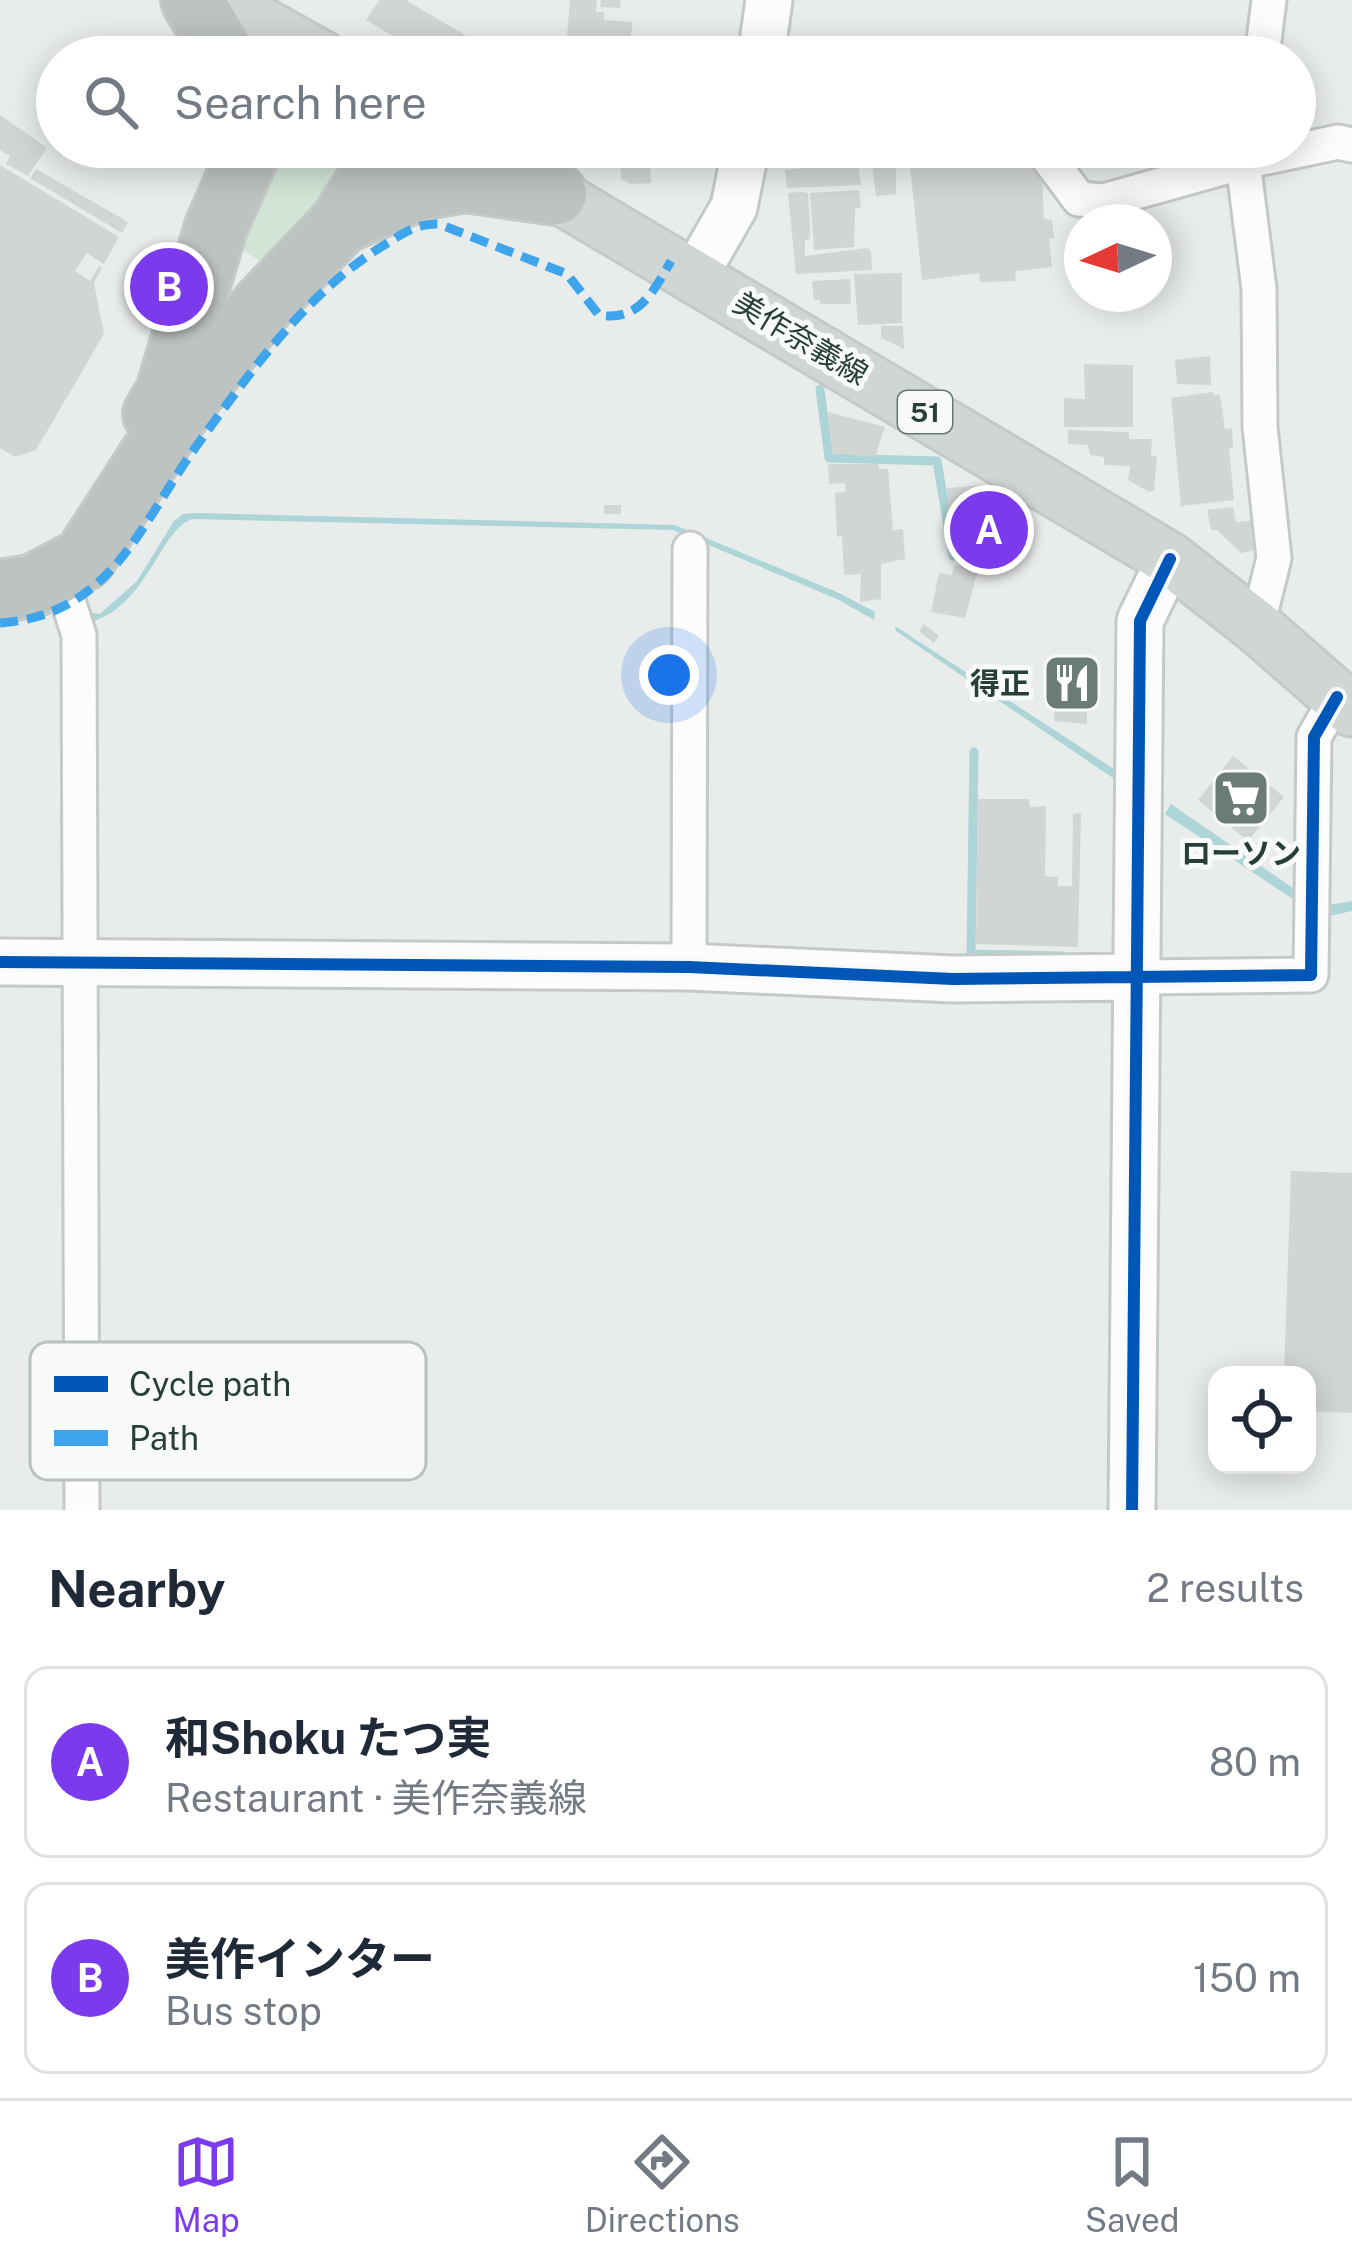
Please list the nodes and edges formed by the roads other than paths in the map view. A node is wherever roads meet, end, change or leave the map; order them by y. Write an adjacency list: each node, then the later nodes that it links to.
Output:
1 (192, 0): 5 (highway)
2 (219, 0): 6 (main road)
3 (769, 0): 7 (street)
4 (1269, 0): 8 (street)
5 (213, 36)
6 (283, 36)
7 (764, 36)
8 (1265, 36)
9 (1316, 145): 10 (street)
10 (1352, 145)
11 (242, 168): 23 (highway)
12 (375, 168): 19 (highway)
13 (511, 168): 18 (main road, 美作奈義線 / 51)
14 (742, 168): 20 (street)
15 (1056, 168): 16 (street)
16 (1204, 168)
17 (1246, 168): 26 (street)
18 (556, 194): 19 (highway); 20 (main road, 美作奈義線 / 51)
19 (341, 223): 24 (highway)
20 (695, 275): 22 (main road, 美作奈義線 / 51)
21 (690, 549): 30 (street)
22 (1170, 559): 26 (main road, 美作奈義線 / 51); 31 (street)
23 (0, 563)
24 (0, 591)
25 (68, 604): 29 (street)
26 (1257, 627): 27 (main road, 美作奈義線 / 51)
27 (1344, 703): 31 (street)
28 (0, 962): 29 (street)
29 (81, 962): 30 (street); 32 (street)
30 (689, 967): 31 (street)
31 (1138, 977): 35 (street)
32 (82, 1342)
33 (82, 1480): 34 (street)
34 (82, 1510)
35 (1132, 1510)

